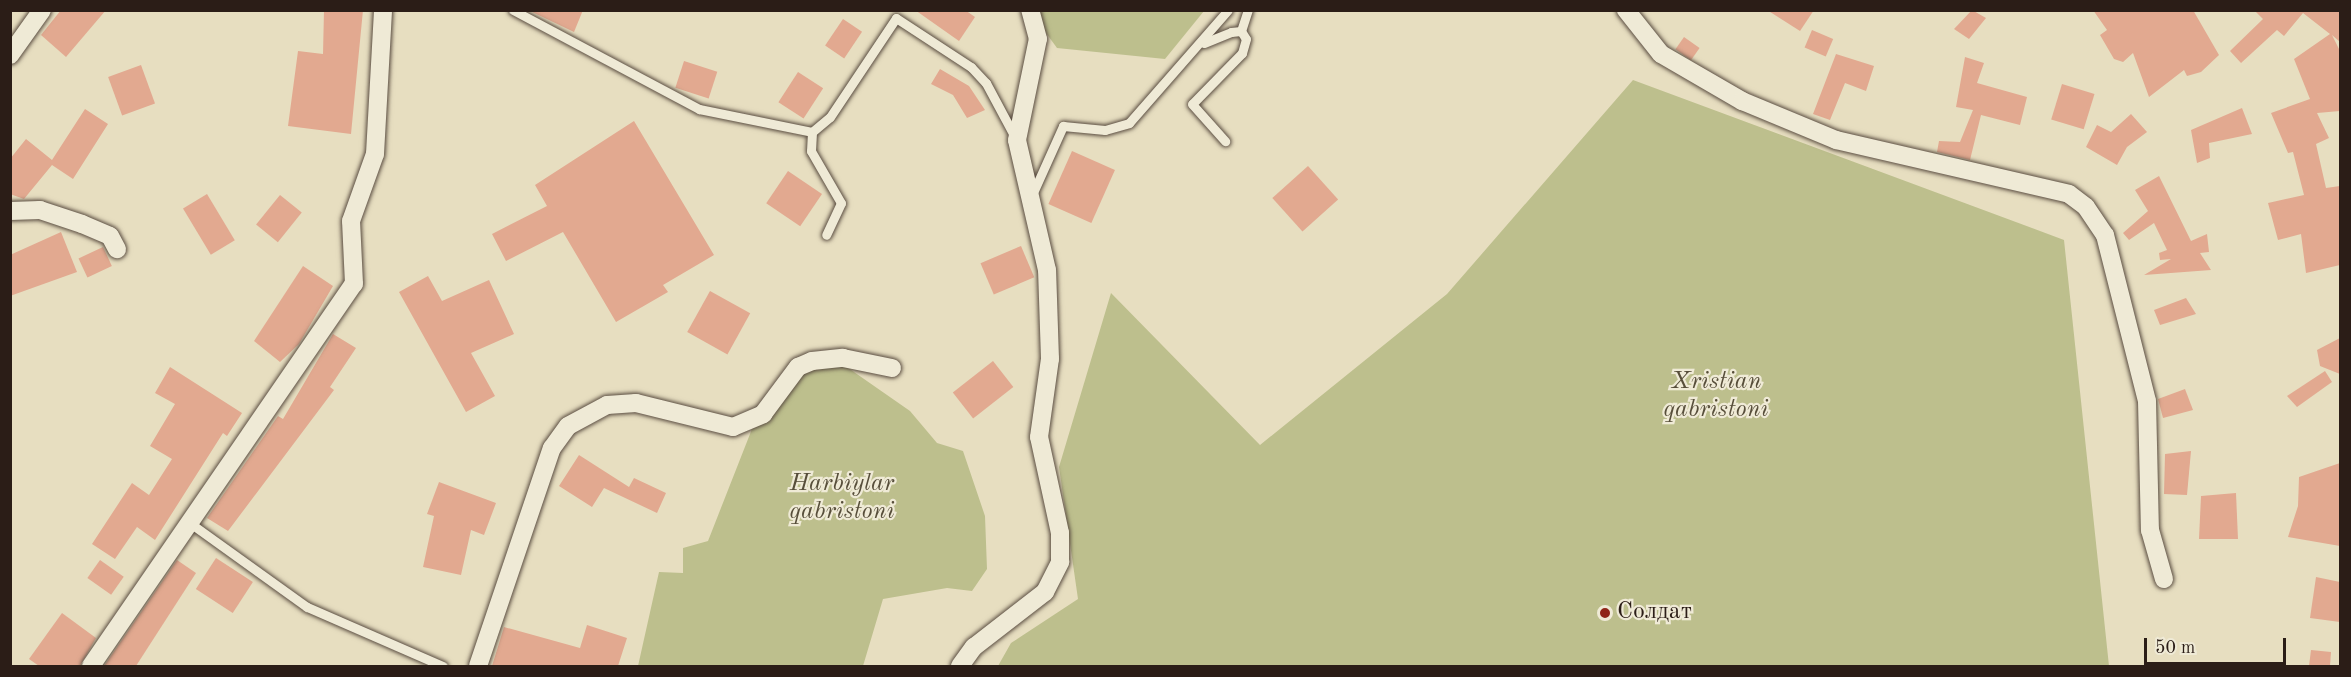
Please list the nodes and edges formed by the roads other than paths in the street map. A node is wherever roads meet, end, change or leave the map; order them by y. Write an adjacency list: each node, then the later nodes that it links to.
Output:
1 (42, 10): 10 (street)
2 (383, 10): 19 (street)
3 (513, 10): 11 (lane)
4 (1030, 10): 12 (street)
5 (1228, 10): 9 (lane)
6 (1248, 10): 8 (lane)
7 (1626, 10): 20 (street)
8 (1241, 31): 9 (lane); 13 (lane)
9 (1204, 43): 14 (lane)
10 (13, 46)
11 (812, 132): 12 (lane); 16 (lane)
12 (1017, 140): 14 (street)
13 (1225, 141)
14 (1030, 200): 24 (street)
15 (10, 210): 17 (street)
16 (826, 235)
17 (117, 249)
18 (892, 368): 23 (street)
19 (190, 523): 21 (street); 22 (lane)
20 (2164, 579)
21 (91, 666)
22 (442, 666)
23 (478, 666)
24 (960, 666)

